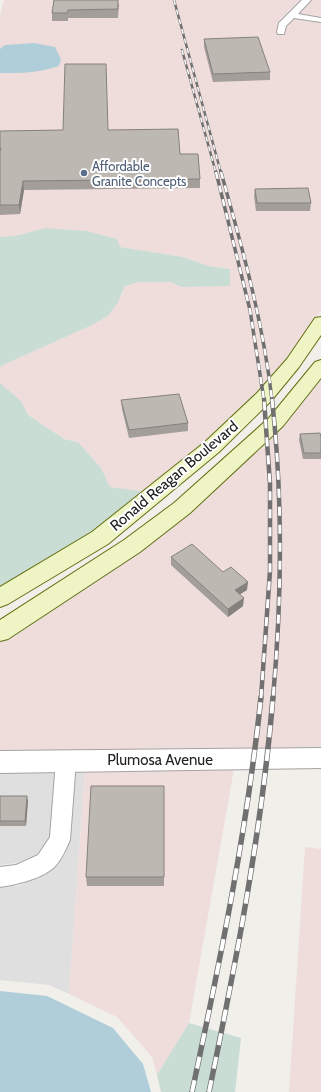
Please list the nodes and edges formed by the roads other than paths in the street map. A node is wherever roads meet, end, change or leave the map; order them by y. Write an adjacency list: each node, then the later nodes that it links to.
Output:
1 (307, 0): 2 (street)
2 (292, 15): 3 (street); 4 (street)
3 (321, 20)
4 (281, 32)
5 (321, 322): 7 (main road, Ronald Reagan Boulevard)
6 (321, 366): 8 (main road, Ronald Reagan Boulevard)
7 (0, 598)
8 (0, 632)
9 (321, 758): 10 (street, Plumosa Avenue)
10 (66, 761): 11 (street, Plumosa Avenue); 12 (street)
11 (0, 762)
12 (0, 877)

